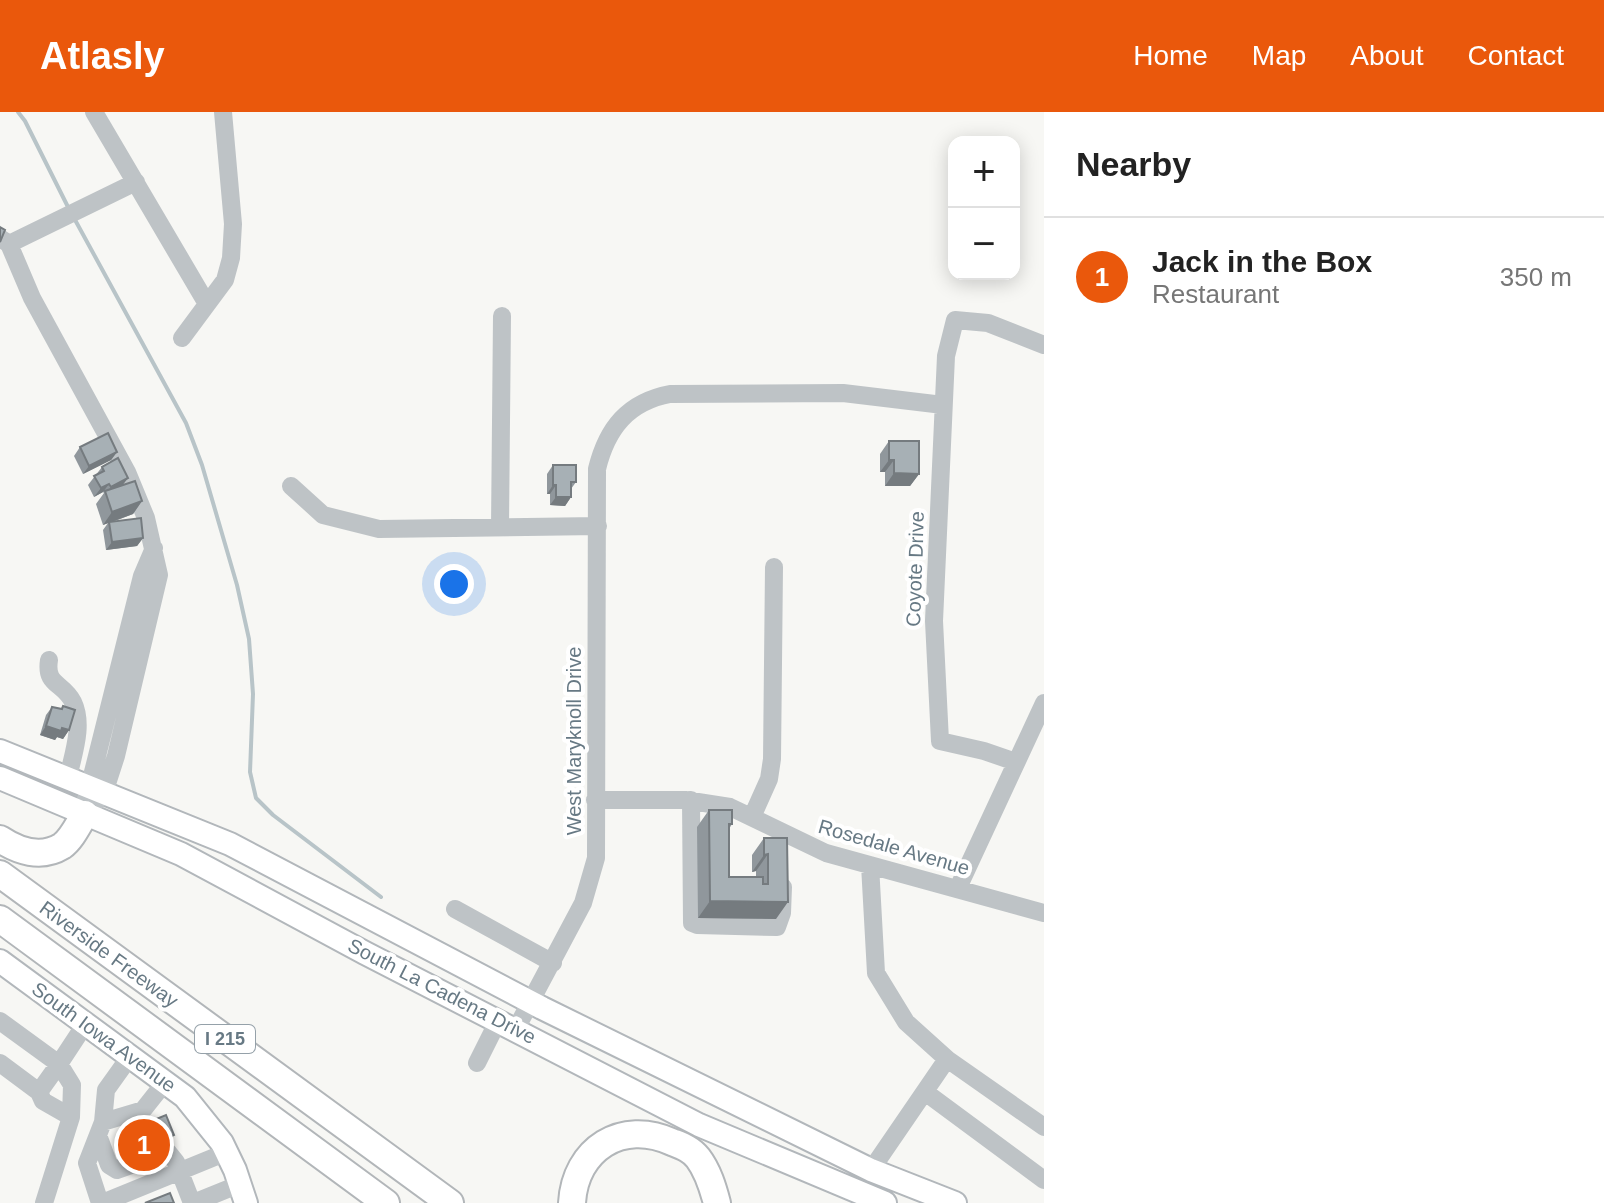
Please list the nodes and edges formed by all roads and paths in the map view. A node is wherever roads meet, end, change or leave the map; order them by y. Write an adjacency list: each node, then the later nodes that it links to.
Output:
1 (94, 112): 3 (street)
2 (223, 112): 5 (street)
3 (136, 182): 4 (street); 5 (street)
4 (5, 241): 19 (street)
5 (207, 304): 7 (street)
6 (502, 316): 12 (street)
7 (182, 338)
8 (1044, 345): 9 (street, Coyote Drive)
9 (943, 405): 11 (street, West Maryknoll Drive); 17 (street, Coyote Drive)
10 (291, 486): 12 (street)
11 (598, 526): 12 (street); 20 (street, West Maryknoll Drive)
12 (500, 527)
13 (774, 567): 23 (street)
14 (49, 660): 19 (street)
15 (1044, 703): 17 (street)
16 (0, 751): 19 (main road, South La Cadena Drive)
17 (1016, 762): 28 (street)
18 (0, 778): 22 (main road, South La Cadena Drive)
19 (86, 786): 22 (street); 34 (main road, South La Cadena Drive)
20 (595, 800): 21 (street, Rosedale Avenue); 33 (street, West Maryknoll Drive)
21 (691, 800): 23 (street, Rosedale Avenue); 25 (street)
22 (85, 814): 24 (highway); 37 (main road, South La Cadena Drive)
23 (752, 817): 25 (street, Rosedale Avenue)
24 (0, 839)
25 (783, 849): 26 (street, Rosedale Avenue)
26 (870, 865): 28 (street, Rosedale Avenue); 39 (street)
27 (0, 874): 61 (highway, Riverside Freeway / I 215)
28 (958, 888): 30 (street, Rosedale Avenue)
29 (455, 909): 33 (street)
30 (1044, 913)
31 (0, 919): 52 (highway, Riverside Freeway / I 215)
32 (0, 961): 36 (main road, South Iowa Avenue)
33 (553, 963): 34 (street, West Maryknoll Drive)
34 (529, 1001): 37 (street, West Maryknoll Drive); 50 (main road, South La Cadena Drive)
35 (0, 1021): 42 (street)
36 (86, 1023): 38 (main road, South Iowa Avenue); 42 (street)
37 (507, 1025): 41 (street, West Maryknoll Drive); 54 (main road, South La Cadena Drive)
38 (131, 1055): 43 (main road, South Iowa Avenue); 48 (street)
39 (947, 1059): 45 (street); 47 (street)
40 (0, 1063): 44 (street)
41 (477, 1063)
42 (59, 1064): 44 (street); 46 (street)
43 (166, 1081): 48 (street); 49 (main road, South Iowa Avenue)
44 (39, 1092): 46 (street)
45 (925, 1092): 50 (street); 53 (street)
46 (71, 1117): 56 (street)
47 (1044, 1127)
48 (100, 1129): 51 (street); 57 (street)
49 (227, 1152): 51 (street); 55 (main road, South Iowa Avenue)
50 (871, 1170): 66 (main road); 67 (main road)
51 (179, 1172): 57 (street); 58 (street)
52 (343, 1173): 59 (highway); 60 (highway, Riverside Freeway / I 215)
53 (1044, 1180)
54 (834, 1182): 64 (main road); 65 (main road, South La Cadena Drive)
55 (243, 1194): 58 (street)
56 (44, 1203)
57 (101, 1203)
58 (192, 1203)
59 (366, 1203)
60 (386, 1203)
61 (450, 1203)
62 (572, 1203): 63 (highway)
63 (717, 1203)
64 (858, 1203)
65 (885, 1203)
66 (911, 1203)
67 (955, 1203)

